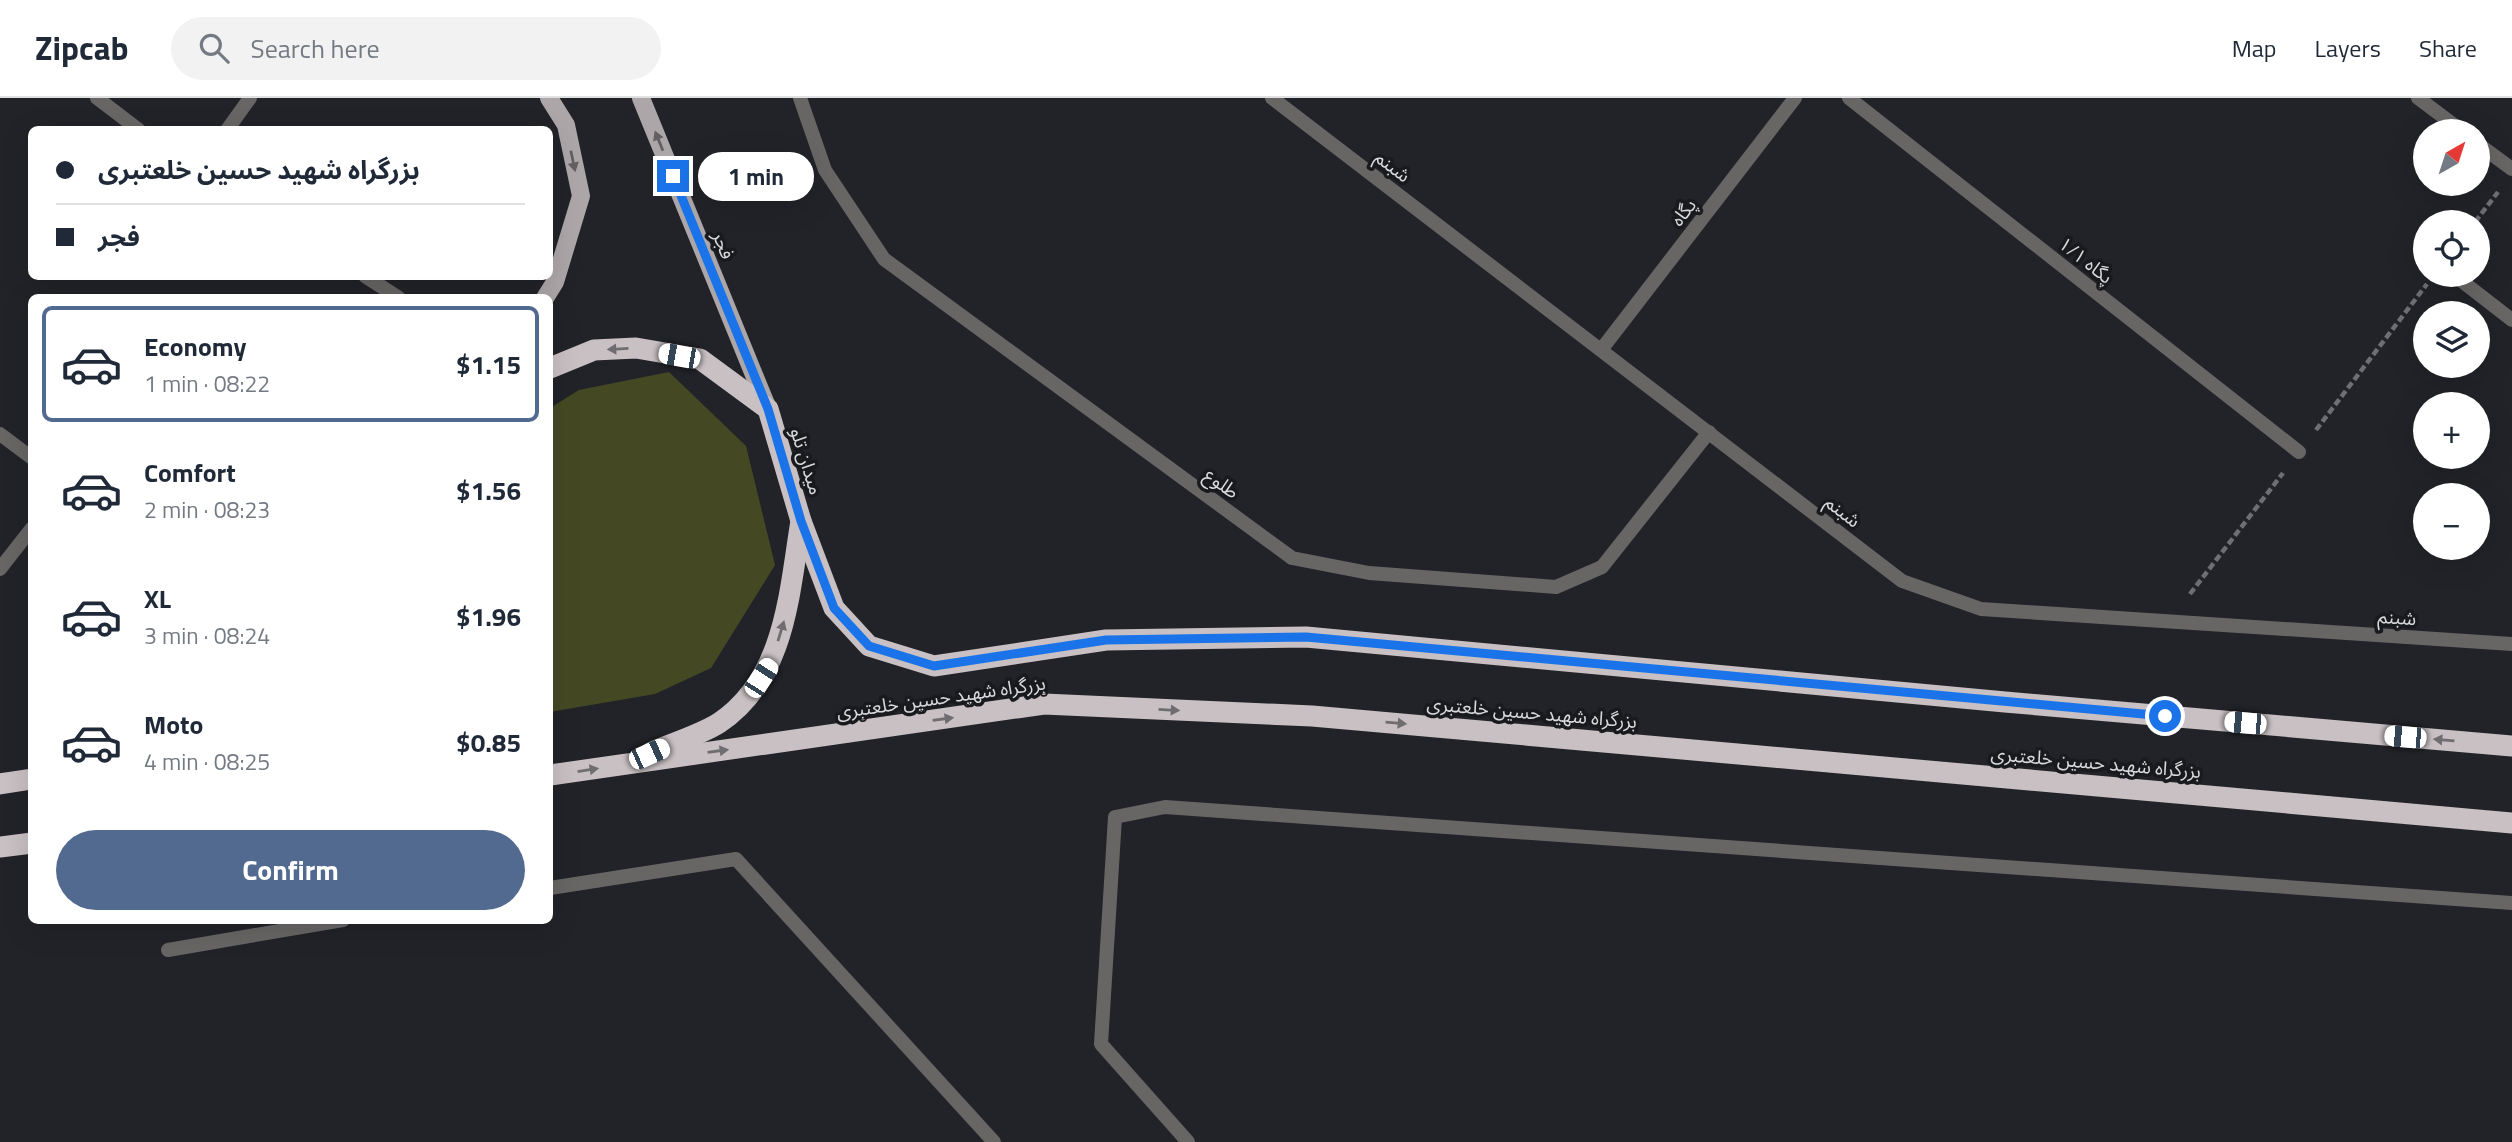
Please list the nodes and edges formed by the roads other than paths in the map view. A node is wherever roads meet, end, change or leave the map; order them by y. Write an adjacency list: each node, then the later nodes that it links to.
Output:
1 (97, 98): 11 (street)
2 (250, 98): 12 (street)
3 (549, 98): 18 (main road, one-way to 18)
4 (641, 98): 22 (main road, فجر, one-way to 4)
5 (800, 98): 23 (street, طلوع)
6 (1272, 98): 20 (street, شبنم)
7 (1795, 98): 20 (street, پگاه)
8 (1849, 98): 25 (street, پگاه ۱/۱)
9 (2418, 98): 10 (street)
10 (2446, 119)
11 (134, 126)
12 (230, 126)
13 (2490, 153): 14 (street)
14 (2512, 169)
15 (371, 280): 17 (street)
16 (2469, 287): 19 (street)
17 (393, 294)
18 (548, 294)
19 (2512, 320)
20 (1601, 350): 23 (street, شبنم)
21 (553, 367): 22 (highway, one-way to 21)
22 (768, 409): 27 (highway, ميدان تلو)
23 (1709, 432): 30 (street, شبنم)
24 (0, 434): 26 (street)
25 (2299, 452)
26 (28, 455)
27 (801, 521): 31 (highway, بزرگراه شهید حسین خلعتبری, one-way to 27); 32 (highway, ميدان تلو, one-way to 27)
28 (28, 533): 29 (street)
29 (0, 569)
30 (2512, 644)
31 (2512, 746)
32 (626, 764): 33 (highway, بزرگراه شهید حسین خلعتبری, one-way to 32); 36 (highway, بزرگراه شهید حسین خلعتبری, one-way to 36)
33 (553, 775)
34 (28, 780): 35 (highway)
35 (0, 784)
36 (2512, 823)
37 (28, 844): 38 (highway)
38 (0, 847)
39 (553, 888): 43 (street)
40 (2512, 903): 44 (street)
41 (320, 924): 42 (street)
42 (168, 950)
43 (994, 1142)
44 (1188, 1142)

